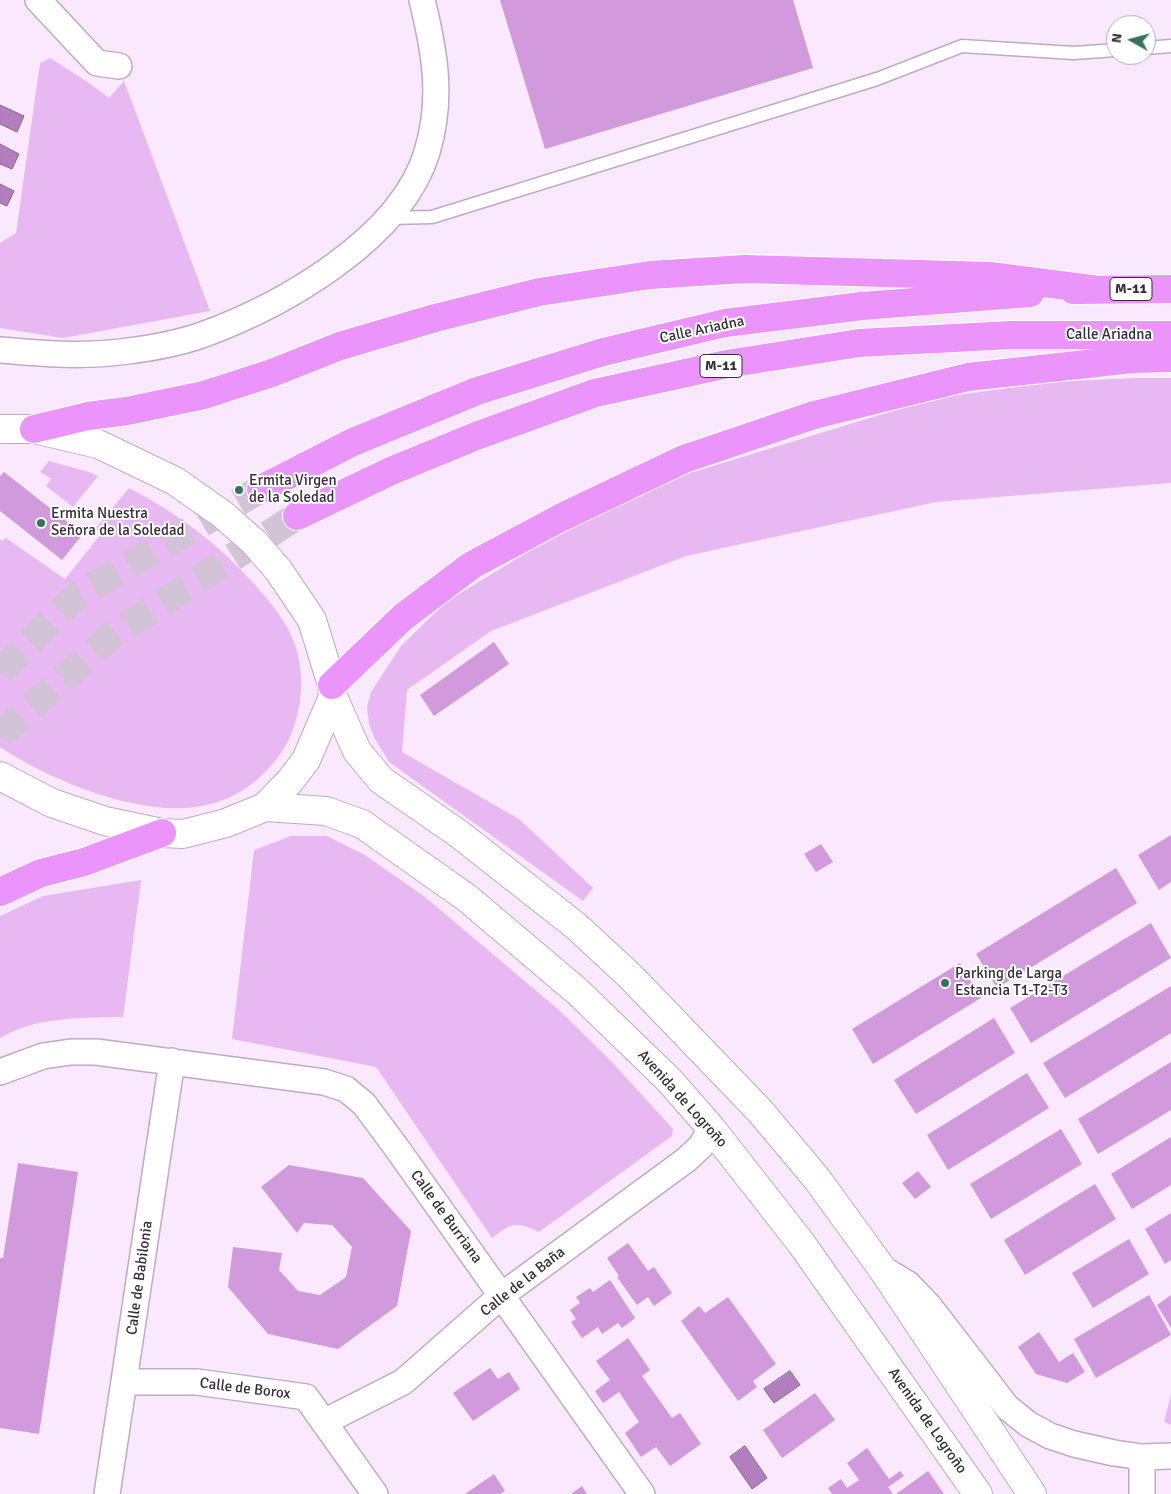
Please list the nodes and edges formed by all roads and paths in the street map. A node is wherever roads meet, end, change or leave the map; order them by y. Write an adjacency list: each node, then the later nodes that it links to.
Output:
1 (38, 0): 6 (street)
2 (422, 0): 7 (street)
3 (1171, 46): 4 (lane)
4 (1156, 47)
5 (1106, 51): 7 (lane)
6 (120, 66)
7 (388, 218): 11 (street)
8 (1091, 289): 9 (highway, Calle Ariadna / M-11); 14 (highway); 15 (highway, Calle Ariadna / M-11)
9 (1171, 289)
10 (1171, 335): 16 (highway, Calle Ariadna / M-11)
11 (0, 350)
12 (1171, 358): 17 (highway)
13 (0, 429): 14 (main road)
14 (34, 429): 17 (main road)
15 (261, 489)
16 (297, 516)
17 (332, 691): 19 (main road); 25 (main road)
18 (0, 776): 20 (main road)
19 (265, 807): 20 (main road); 24 (main road, Avenida de Logroño)
20 (162, 833): 21 (highway)
21 (0, 892)
22 (172, 1062): 23 (street, Calle de Burriana); 26 (street, Calle de Burriana); 27 (street, Calle de Babilonia)
23 (0, 1072)
24 (711, 1128): 26 (street, Calle de la Baña); 34 (main road, Avenida de Logroño)
25 (881, 1268): 30 (street); 35 (main road)
26 (502, 1295): 28 (street, Calle de la Baña); 33 (street, Calle de Burriana)
27 (125, 1382): 28 (street, Calle de Borox); 31 (street, Calle de Babilonia)
28 (324, 1422): 32 (street, Calle de Borox)
29 (1171, 1456): 30 (street)
30 (1142, 1457): 36 (street)
31 (107, 1494)
32 (375, 1494)
33 (642, 1494)
34 (978, 1494)
35 (1032, 1494)
36 (1142, 1494)

